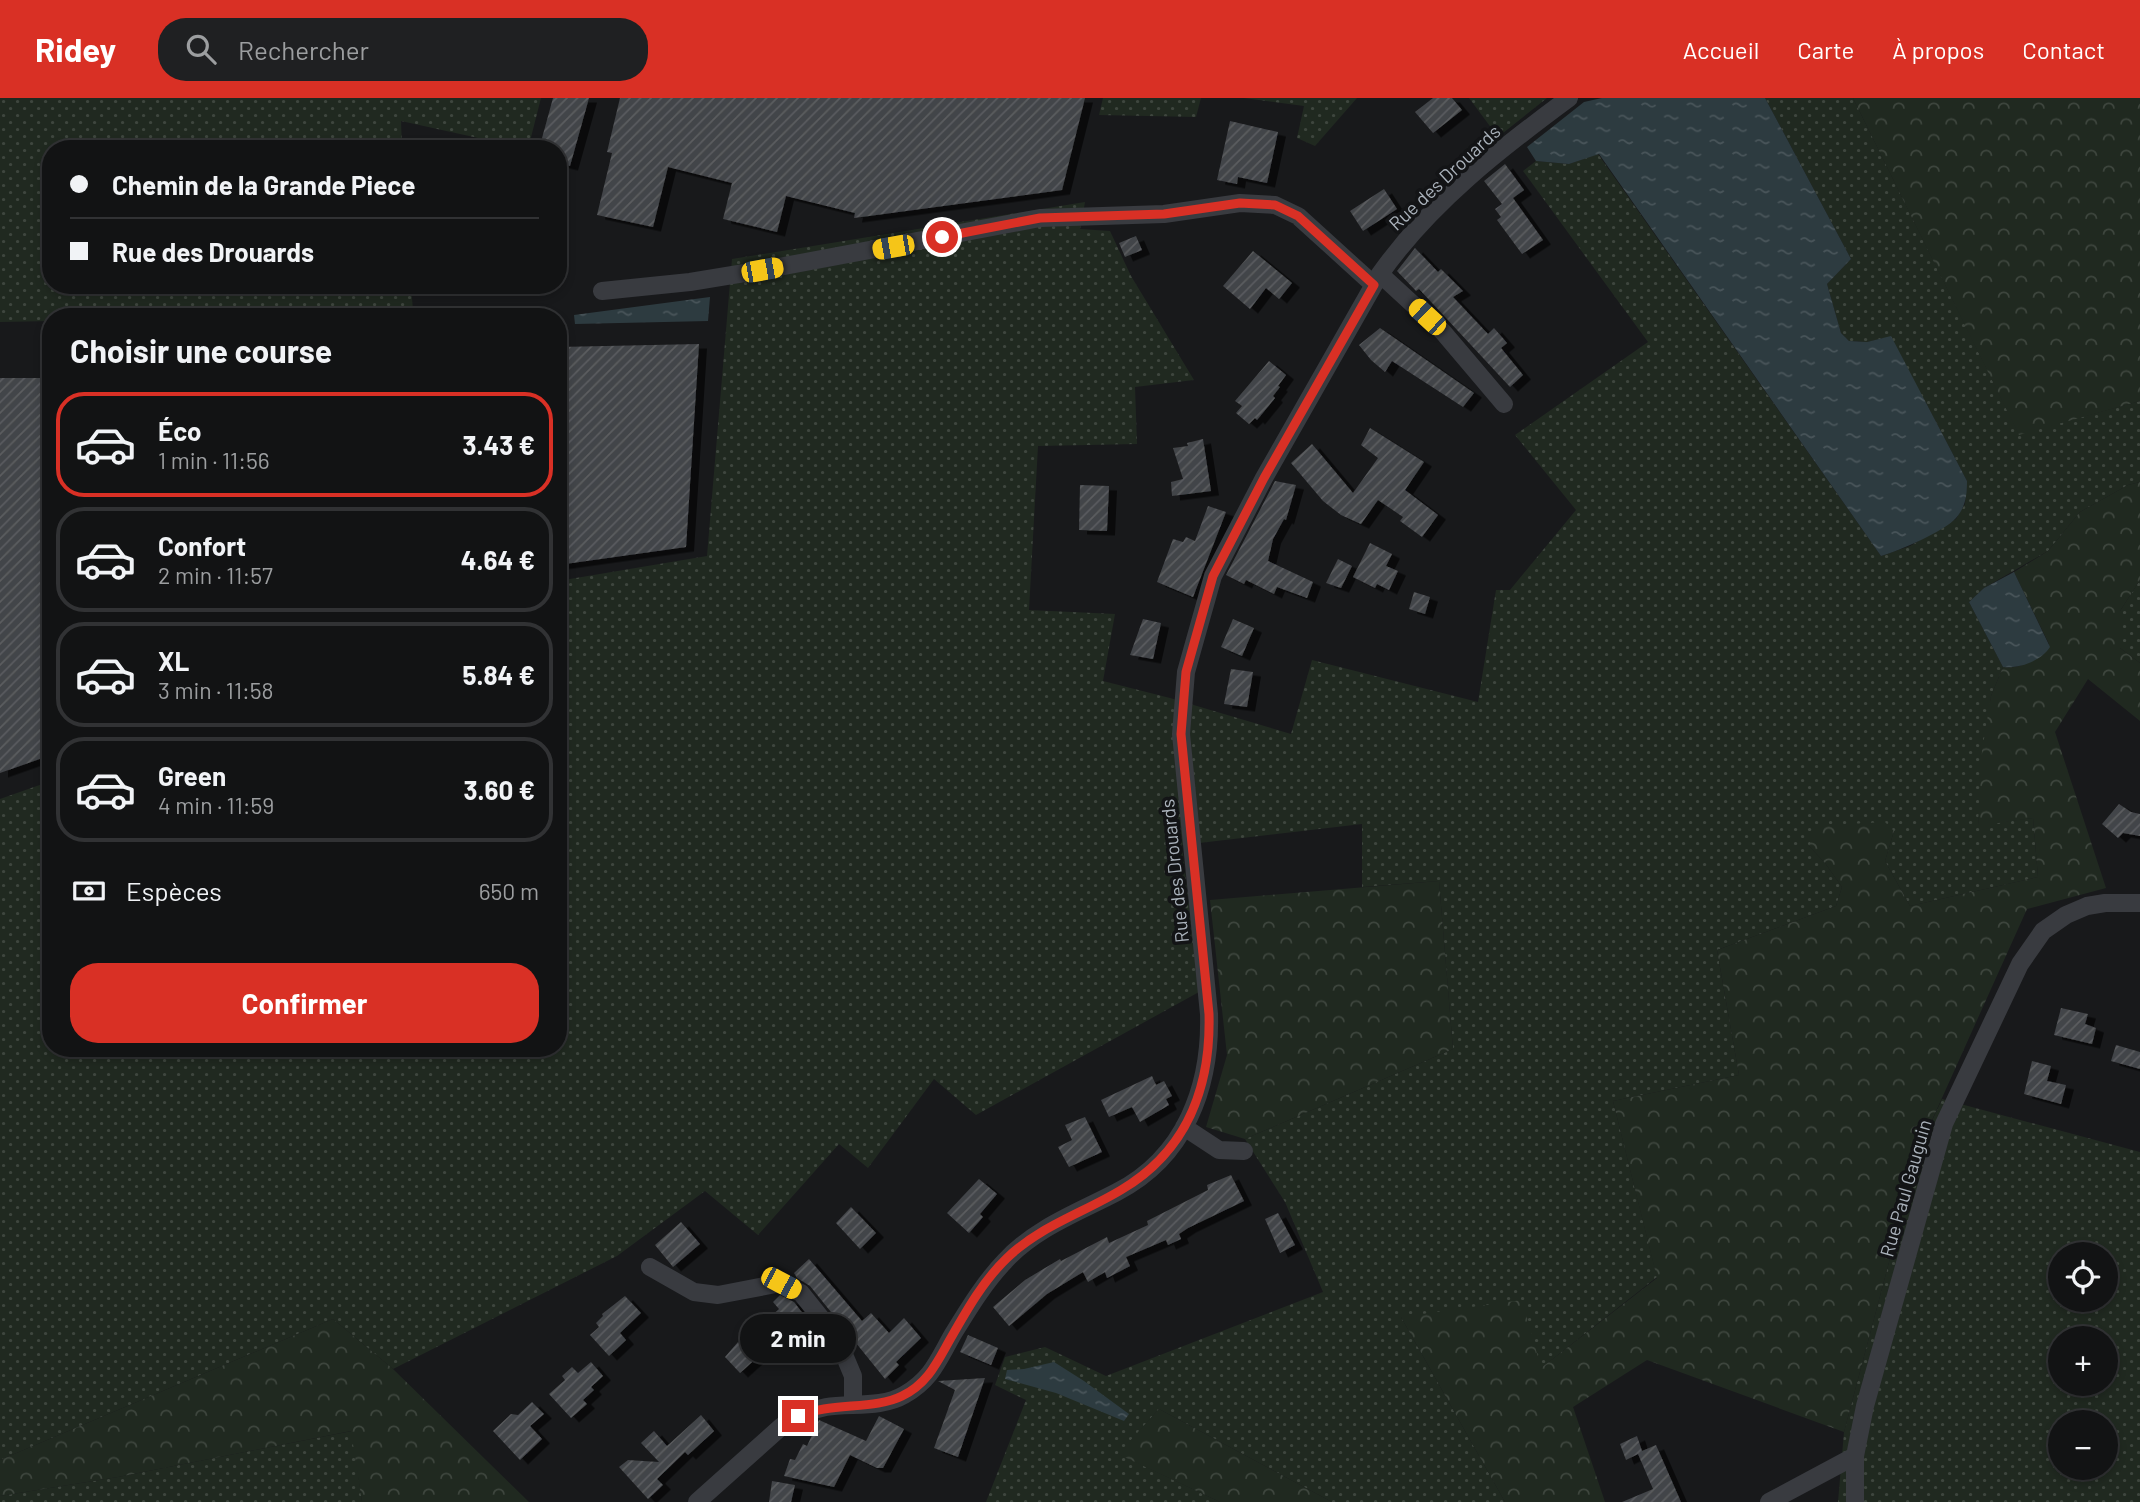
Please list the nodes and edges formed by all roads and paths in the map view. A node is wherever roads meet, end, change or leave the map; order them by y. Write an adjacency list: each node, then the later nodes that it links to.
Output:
1 (1569, 98): 2 (street, Rue des Drouards)
2 (1377, 279): 3 (street); 4 (street); 6 (street, Rue des Drouards)
3 (601, 291)
4 (1504, 404)
5 (2140, 903): 10 (street, Rue Paul Gauguin)
6 (1184, 1127): 7 (street); 9 (street, Rue des Drouards)
7 (1244, 1151)
8 (650, 1267): 9 (street)
9 (853, 1405): 11 (street, Rue des Drouards)
10 (1855, 1456): 12 (street); 13 (street, Rue Paul Gauguin)
11 (697, 1502)
12 (1769, 1502)
13 (1855, 1502)

